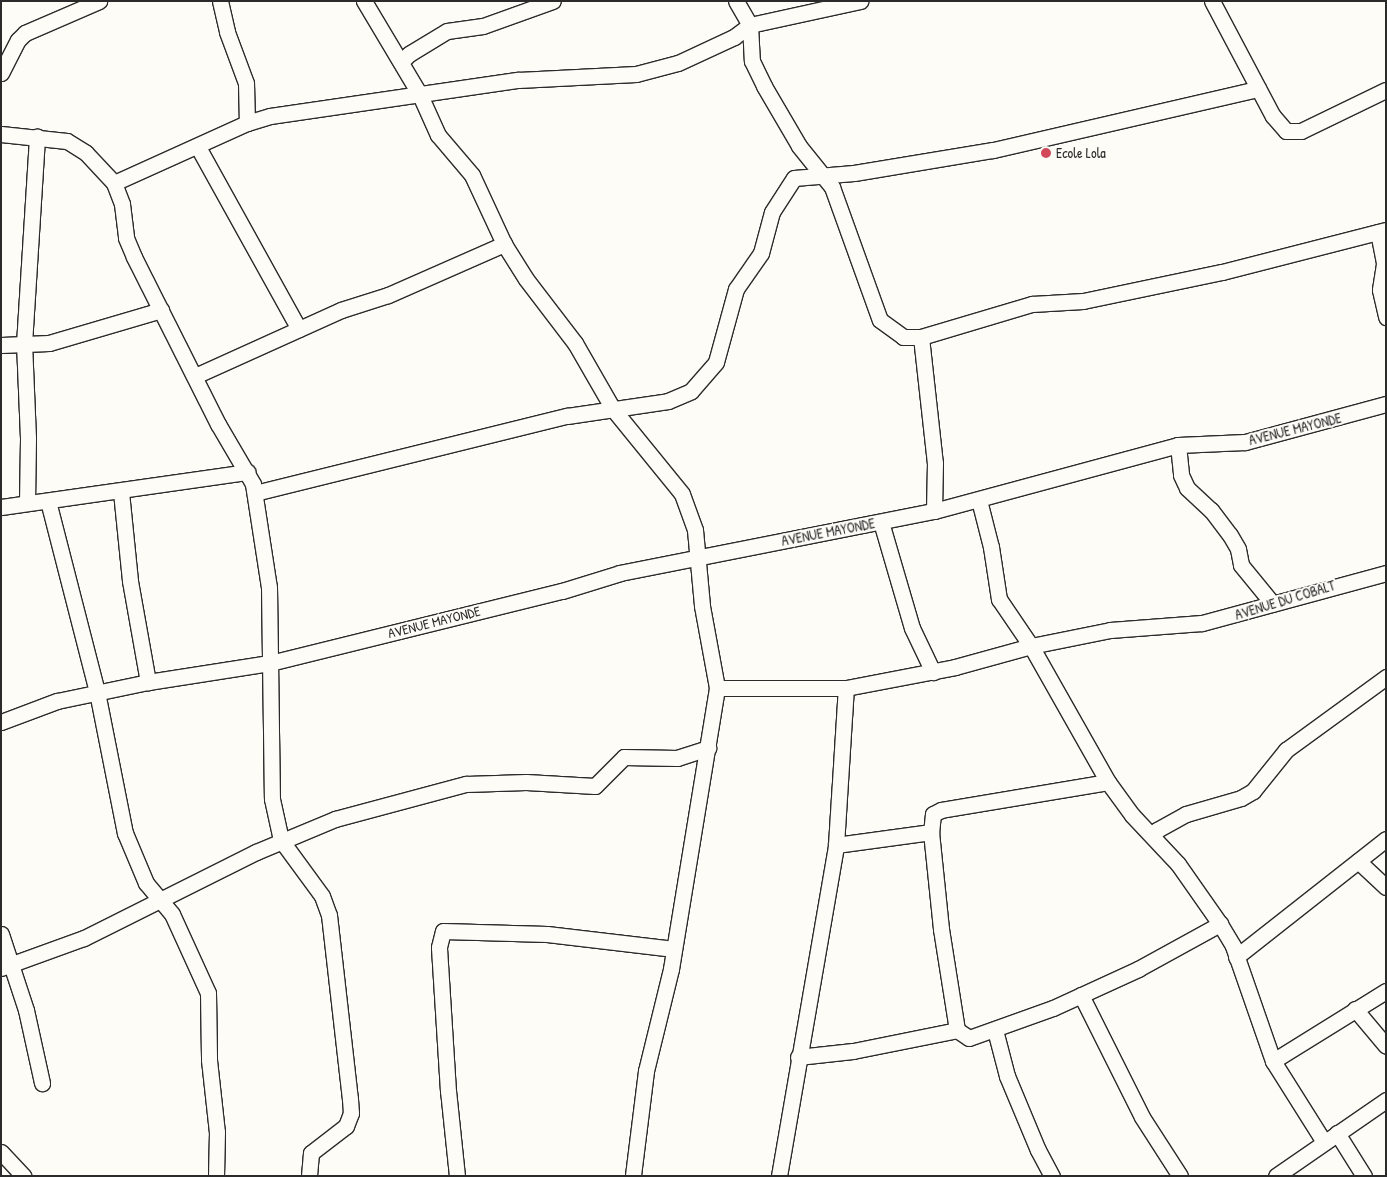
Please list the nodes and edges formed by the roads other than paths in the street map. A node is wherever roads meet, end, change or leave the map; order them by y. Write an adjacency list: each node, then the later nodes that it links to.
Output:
1 (99, 1): 9 (street)
2 (220, 1): 15 (street)
3 (364, 1): 10 (street)
4 (553, 1): 10 (street)
5 (736, 1): 8 (street)
6 (860, 1): 8 (street)
7 (1212, 1): 12 (street)
8 (750, 25): 14 (street); 19 (street)
9 (6, 50): 11 (street)
10 (401, 62): 14 (street)
11 (1, 73)
12 (1258, 89): 13 (street); 19 (street)
13 (1386, 90)
14 (420, 95): 15 (street); 22 (street)
15 (247, 123): 18 (street)
16 (1, 134): 17 (street)
17 (37, 136): 20 (street); 27 (street)
18 (198, 147): 20 (street); 25 (street)
19 (820, 175): 26 (street); 31 (street)
20 (114, 183): 23 (street)
21 (1382, 231): 24 (street); 26 (street)
22 (504, 244): 25 (street); 31 (street)
23 (161, 310): 27 (street); 29 (street)
24 (1386, 317)
25 (299, 329): 29 (street)
26 (921, 337): 40 (street)
27 (24, 344): 28 (street); 38 (street)
28 (1, 345)
29 (195, 376): 33 (street)
30 (1386, 404): 32 (street, AVENUE MAYONDE)
31 (613, 409): 35 (street); 42 (street)
32 (1178, 444): 36 (street, AVENUE MAYONDE); 44 (street)
33 (248, 472): 34 (street); 35 (street)
34 (121, 492): 37 (street); 49 (street)
35 (255, 493): 46 (street)
36 (980, 500): 40 (street, AVENUE MAYONDE); 45 (street)
37 (48, 501): 38 (street); 52 (street)
38 (26, 503): 39 (street)
39 (1, 507)
40 (934, 511): 41 (street, AVENUE MAYONDE)
41 (881, 522): 42 (street, AVENUE MAYONDE); 47 (street)
42 (698, 556): 46 (street, AVENUE MAYONDE); 50 (street)
43 (1386, 573): 44 (street, AVENUE DU COBALT)
44 (1273, 604): 45 (street, AVENUE DU COBALT)
45 (1031, 646): 47 (street, AVENUE DU COBALT); 55 (street)
46 (270, 663): 49 (street, AVENUE MAYONDE); 59 (street)
47 (932, 672): 51 (street, AVENUE DU COBALT)
48 (1386, 677): 57 (street)
49 (148, 682): 52 (street, AVENUE MAYONDE)
50 (716, 688): 51 (street, AVENUE DU COBALT); 54 (street)
51 (846, 688): 60 (street)
52 (97, 692): 53 (street, AVENUE MAYONDE); 63 (street)
53 (1, 722)
54 (708, 748): 59 (street); 66 (street)
55 (1108, 782): 56 (street); 57 (street)
56 (931, 832): 60 (street); 72 (street)
57 (1153, 836): 64 (street)
58 (1386, 839): 61 (street)
59 (282, 840): 63 (street); 84 (street)
60 (836, 846): 75 (street)
61 (1358, 861): 62 (street); 67 (street)
62 (1386, 887)
63 (158, 900): 68 (street); 83 (street)
64 (1220, 924): 67 (street); 70 (street)
65 (1, 934): 68 (street)
66 (674, 949): 85 (street); 86 (street)
67 (1236, 957): 76 (street)
68 (7, 966): 77 (street)
69 (1386, 991): 71 (street)
70 (1081, 995): 73 (street); 89 (street)
71 (1355, 1009): 74 (street); 76 (street)
72 (957, 1030): 73 (street); 75 (street)
73 (995, 1030): 88 (street)
74 (1386, 1046)
75 (798, 1058): 87 (street)
76 (1273, 1061): 80 (street)
77 (42, 1083)
78 (1386, 1100): 79 (street)
79 (1337, 1133): 80 (street); 91 (street)
80 (1324, 1142): 90 (street)
81 (1, 1152): 82 (street)
82 (24, 1176)
83 (216, 1176)
84 (309, 1176)
85 (457, 1176)
86 (633, 1176)
87 (779, 1176)
88 (1052, 1176)
89 (1180, 1176)
90 (1276, 1176)
91 (1364, 1176)

